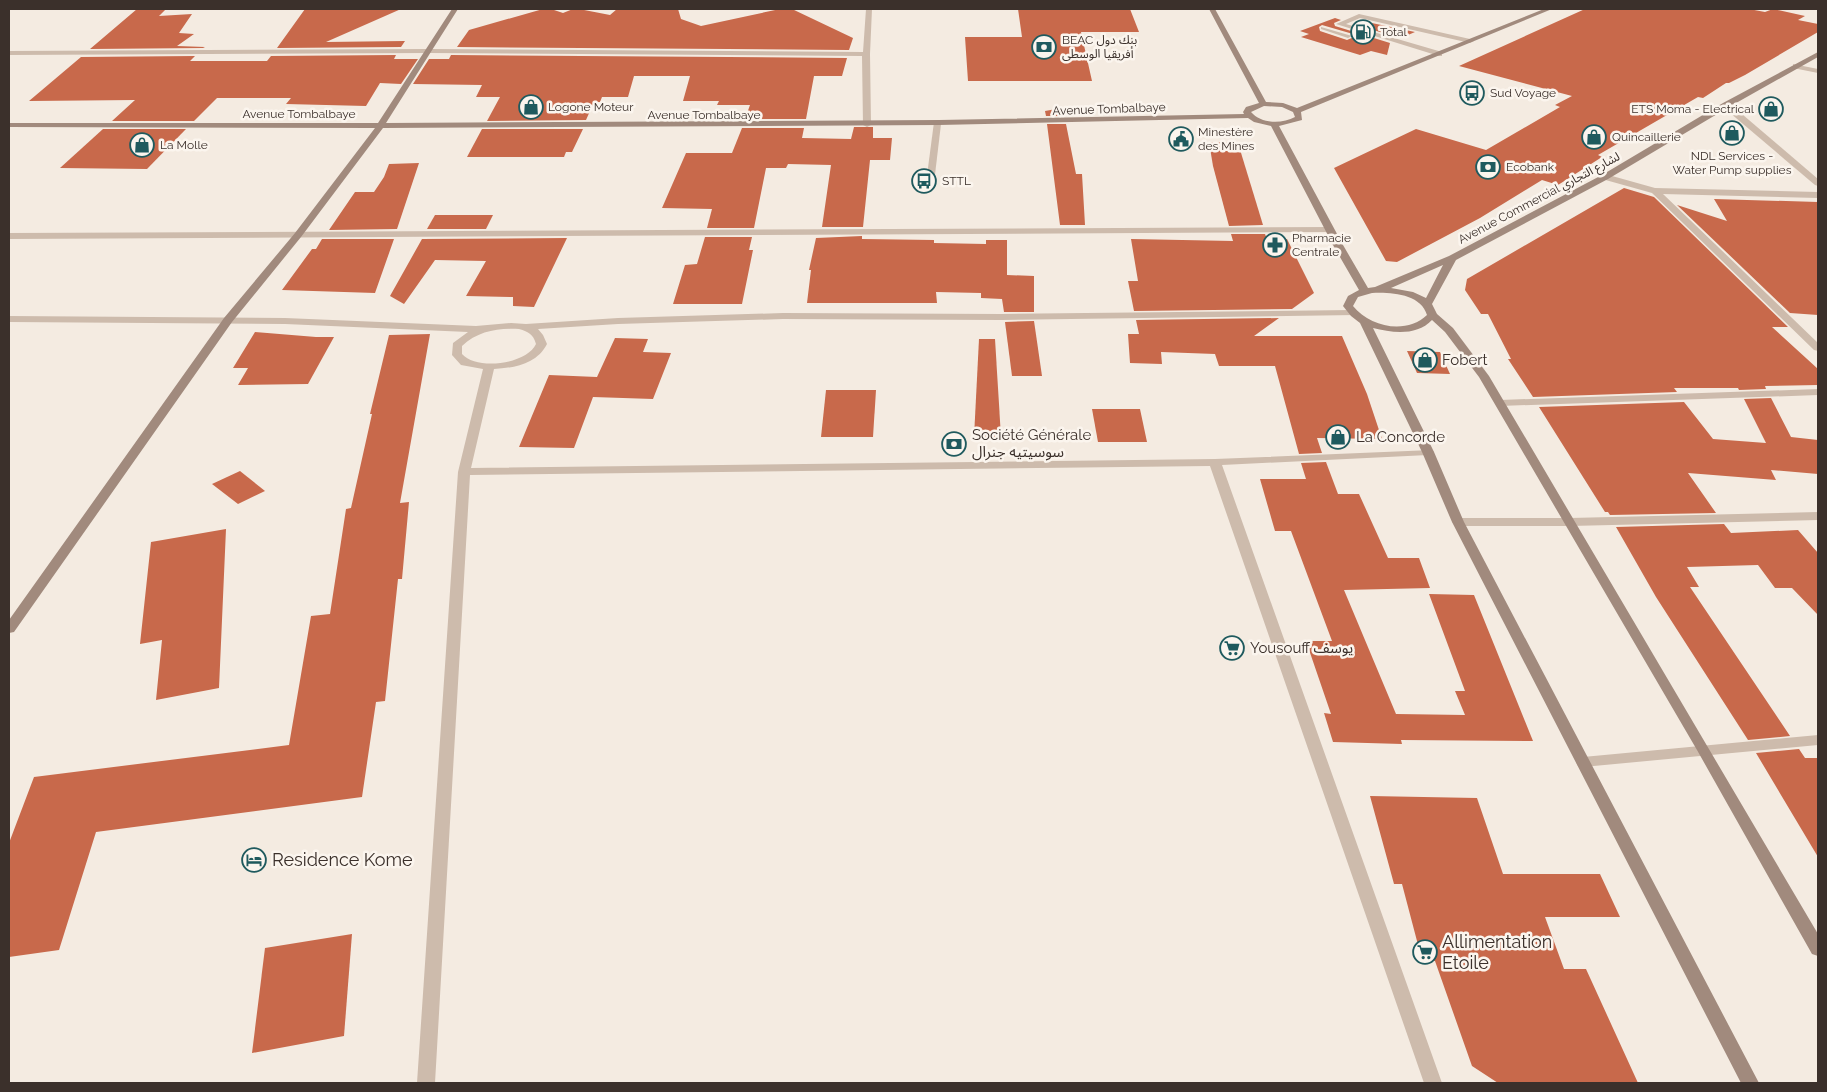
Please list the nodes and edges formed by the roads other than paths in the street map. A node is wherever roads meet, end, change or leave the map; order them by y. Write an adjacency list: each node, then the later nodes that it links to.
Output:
1 (455, 9): 13 (street)
2 (869, 9): 15 (street)
3 (1212, 9): 21 (street)
4 (1549, 9): 10 (street)
5 (1323, 28): 7 (street)
6 (1356, 29): 7 (street); 10 (street); 11 (street)
7 (1343, 34): 8 (street)
8 (1352, 37)
9 (1361, 39): 12 (street)
10 (1470, 41): 16 (street)
11 (1400, 42): 12 (street); 16 (street)
12 (1388, 47): 18 (street)
13 (429, 51): 14 (street); 15 (street); 29 (street)
14 (9, 53)
15 (866, 54): 28 (street)
16 (1439, 54): 18 (street)
17 (1818, 54): 19 (street, Avenue Commercial لشارع التجاري)
18 (1427, 59): 23 (street)
19 (1796, 66): 20 (street); 22 (street, Avenue Commercial لشارع التجاري)
20 (1818, 71)
21 (1263, 104): 23 (street); 24 (street)
22 (1726, 105): 30 (street, Avenue Commercial لشارع التجاري); 31 (street)
23 (1297, 111): 26 (street)
24 (1250, 116): 25 (street, Avenue Tombalbaye); 26 (street)
25 (937, 124): 28 (street, Avenue Tombalbaye); 32 (street)
26 (1274, 124): 35 (street)
27 (9, 125): 29 (street, Avenue Tombalbaye)
28 (867, 125): 29 (street, Avenue Tombalbaye)
29 (380, 126): 36 (street)
30 (1605, 177): 33 (street); 38 (street, Avenue Commercial لشارع التجاري)
31 (1818, 182)
32 (930, 184)
33 (1655, 191): 34 (street); 48 (street)
34 (1818, 195)
35 (1330, 230): 36 (street); 40 (street)
36 (298, 235): 37 (street); 44 (street)
37 (9, 236)
38 (1452, 258): 39 (street, Avenue Commercial لشارع التجاري); 41 (street)
39 (1377, 290): 40 (street); 41 (street)
40 (1365, 291): 42 (street)
41 (1429, 310): 45 (street); 51 (street)
42 (1352, 313): 45 (street); 46 (street)
43 (9, 319): 44 (street)
44 (228, 320): 47 (street); 58 (street)
45 (1364, 322): 52 (street)
46 (523, 327): 47 (street); 49 (street)
47 (483, 329): 49 (street)
48 (1818, 348)
49 (489, 368): 54 (street)
50 (1818, 392): 51 (street)
51 (1500, 403): 57 (street)
52 (1428, 452): 53 (street); 56 (street)
53 (1215, 462): 54 (street); 64 (street)
54 (464, 472): 63 (street)
55 (1818, 516): 57 (street)
56 (1458, 522): 57 (street); 61 (street)
57 (1570, 522): 60 (street)
58 (9, 629)
59 (1818, 740): 60 (street)
60 (1704, 750): 61 (street); 62 (street)
61 (1583, 762): 65 (street)
62 (1818, 949)
63 (426, 1083)
64 (1433, 1083)
65 (1750, 1083)

